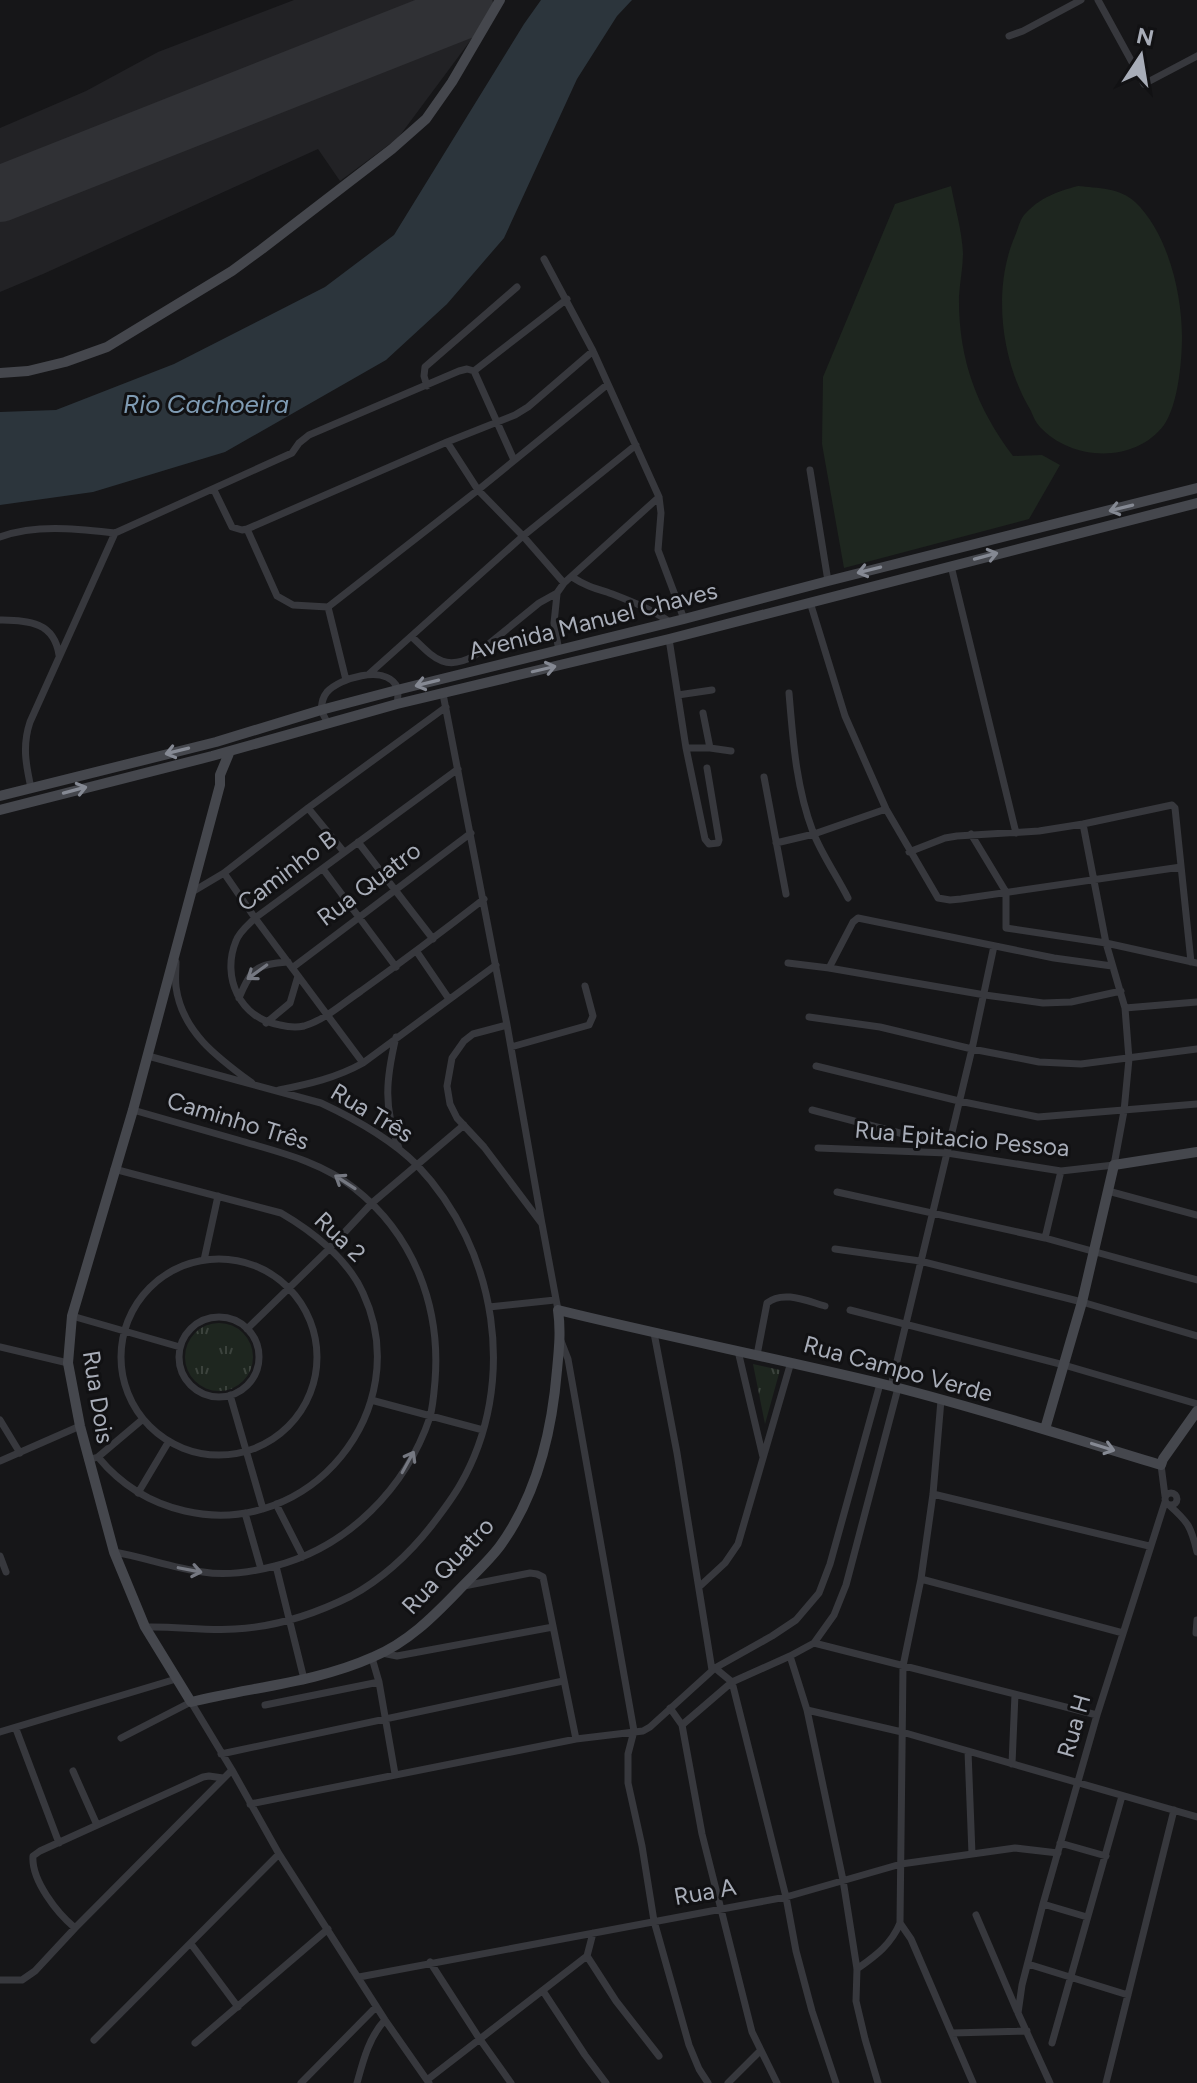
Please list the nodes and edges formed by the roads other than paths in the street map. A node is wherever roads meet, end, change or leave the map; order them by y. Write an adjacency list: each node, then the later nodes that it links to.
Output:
1 (500, 0): 11 (street)
2 (1081, 0): 4 (street)
3 (1098, 0): 5 (street)
4 (1009, 36)
5 (1197, 56)
6 (544, 259): 8 (street)
7 (517, 287): 13 (street)
8 (567, 299): 9 (street); 10 (street)
9 (593, 351): 12 (street); 14 (street)
10 (474, 371): 13 (street); 14 (street)
11 (0, 373)
12 (608, 384): 16 (street); 17 (street)
13 (427, 386): 20 (street)
14 (497, 420): 15 (street); 17 (street)
15 (447, 442): 21 (street); 24 (street)
16 (636, 445): 22 (street); 26 (street)
17 (514, 460): 21 (street)
18 (810, 470): 30 (street)
19 (1197, 488): 30 (street, Avenida Manuel Chaves, one-way to 30)
20 (214, 490): 24 (street); 25 (street)
21 (478, 490): 26 (street); 34 (street)
22 (659, 497): 29 (street); 35 (street)
23 (1197, 503): 28 (street, Avenida Manuel Chaves, one-way to 23)
24 (247, 529): 34 (street)
25 (115, 533): 27 (street); 41 (street)
26 (523, 536): 31 (street); 38 (street)
27 (0, 537)
28 (951, 566): 33 (street, Avenida Manuel Chaves); 71 (street)
29 (572, 577): 31 (street); 37 (street)
30 (828, 581): 35 (street, Avenida Manuel Chaves)
31 (564, 583): 32 (street)
32 (557, 593): 38 (street); 40 (street)
33 (810, 602): 39 (street, Avenida Manuel Chaves); 67 (street)
34 (328, 607): 43 (street)
35 (684, 619): 37 (street, Avenida Manuel Chaves)
36 (0, 620): 41 (street)
37 (671, 623): 40 (street, Avenida Manuel Chaves)
38 (412, 637): 42 (street)
39 (669, 639): 47 (street, Avenida Manuel Chaves, one-way to 39); 48 (street)
40 (559, 651): 44 (street, Avenida Manuel Chaves, one-way to 44)
41 (59, 658): 64 (street)
42 (369, 674): 43 (street); 44 (street)
43 (346, 680): 51 (street)
44 (397, 690): 49 (street); 51 (street, Avenida Manuel Chaves)
45 (712, 690): 48 (street)
46 (789, 693): 72 (street)
47 (443, 694): 49 (street, Avenida Manuel Chaves); 50 (street)
48 (678, 695): 55 (street)
49 (397, 704): 53 (street, Avenida Manuel Chaves)
50 (446, 707): 61 (street); 66 (street)
51 (321, 710): 53 (street); 54 (street, Avenida Manuel Chaves)
52 (703, 713): 56 (street)
53 (328, 724): 57 (street, Avenida Manuel Chaves)
54 (216, 742): 59 (street); 64 (street, Avenida Manuel Chaves, one-way to 64)
55 (686, 748): 56 (street); 60 (street)
56 (710, 748): 58 (street)
57 (230, 751): 59 (street, Avenida Manuel Chaves); 62 (street, Rua Dois)
58 (731, 751)
59 (212, 756): 62 (street); 68 (street, Avenida Manuel Chaves, one-way to 59)
60 (707, 768)
61 (458, 769): 70 (street); 74 (street, Caminho B)
62 (220, 775): 83 (street, Rua Dois)
63 (764, 777): 75 (street)
64 (31, 788): 65 (street, Avenida Manuel Chaves)
65 (0, 796)
66 (308, 808): 76 (street); 80 (street)
67 (886, 809): 72 (street); 77 (street)
68 (0, 810)
69 (1083, 824): 71 (street); 78 (street); 81 (street)
70 (471, 833): 82 (street, Rua Quatro); 87 (street)
71 (1016, 833): 73 (street)
72 (814, 834): 75 (street); 86 (street)
73 (971, 834): 77 (street); 84 (street)
74 (358, 842): 76 (street, Caminho B); 82 (street)
75 (776, 843): 85 (street)
76 (344, 852): 79 (street, Caminho B)
77 (909, 852): 84 (street)
78 (1181, 867): 81 (street); 88 (street)
79 (323, 869): 90 (street); 91 (street, Caminho B)
80 (224, 873): 83 (street); 91 (street)
81 (1093, 879): 84 (street); 94 (street)
82 (394, 890): 90 (street, Rua Quatro); 92 (street)
83 (192, 892): 96 (street, Rua Dois)
84 (1006, 892): 94 (street)
85 (786, 894)
86 (848, 898)
87 (484, 899): 92 (street); 101 (street)
88 (1187, 914): 89 (street); 97 (street)
89 (1197, 915)
90 (358, 917): 100 (street, Rua Quatro); 102 (street)
91 (255, 918): 100 (street); 108 (street, Caminho B)
92 (433, 939): 95 (street)
93 (994, 946): 99 (street); 103 (street); 107 (street)
94 (1107, 947): 97 (street); 99 (street)
95 (417, 952): 102 (street); 109 (street)
96 (176, 953): 120 (street, Rua Dois); 124 (street)
97 (1194, 962)
98 (788, 963): 103 (street)
99 (1111, 964): 106 (street)
100 (290, 965): 104 (street); 108 (street, one-way to 108)
101 (496, 965): 109 (street); 115 (street)
102 (396, 967): 112 (street)
103 (829, 968): 107 (street)
104 (298, 976): 112 (street); 114 (street)
105 (585, 986): 117 (street)
106 (1121, 991): 107 (street); 111 (street)
107 (985, 995): 118 (street)
108 (239, 998): 114 (street)
109 (449, 999): 116 (street)
110 (1197, 1002): 111 (street)
111 (1125, 1008): 121 (street)
112 (328, 1014): 114 (street); 122 (street)
113 (809, 1017): 118 (street)
114 (266, 1023)
115 (507, 1025): 117 (street); 131 (street)
116 (396, 1037): 122 (street); 134 (street)
117 (511, 1047): 147 (street)
118 (972, 1049): 121 (street); 126 (street)
119 (1197, 1049): 121 (street)
120 (148, 1056): 124 (street, Rua Três); 128 (street, Rua Dois)
121 (1129, 1059): 130 (street)
122 (363, 1063): 125 (street)
123 (816, 1066): 126 (street)
124 (257, 1086): 125 (street, Rua Três)
125 (277, 1091): 134 (street, Rua Três)
126 (959, 1101): 130 (street); 132 (street)
127 (1197, 1104): 130 (street)
128 (133, 1110): 139 (street, Rua Dois); 144 (street, Caminho Três, one-way to 128)
129 (812, 1110): 132 (street)
130 (1124, 1111): 138 (street)
131 (464, 1125): 137 (street); 147 (street)
132 (949, 1144): 136 (street)
133 (818, 1148): 136 (street, Rua Epitacio Pessoa)
134 (400, 1150): 137 (street, Rua Três)
135 (1197, 1152): 138 (street, Rua Epitacio Pessoa)
136 (947, 1153): 140 (street, Rua Epitacio Pessoa); 145 (street)
137 (417, 1165): 144 (street); 159 (street, Rua Três)
138 (1114, 1165): 140 (street, Rua Epitacio Pessoa); 141 (street)
139 (114, 1169): 143 (street, Rua 2); 161 (street, Rua Dois)
140 (1061, 1171): 148 (street)
141 (1108, 1191): 146 (street); 151 (street)
142 (837, 1192): 145 (street)
143 (218, 1196): 149 (street, Rua 2); 152 (street)
144 (372, 1203): 149 (street); 181 (street, Caminho Três)
145 (933, 1213): 148 (street); 153 (street)
146 (1197, 1215)
147 (542, 1224): 157 (street)
148 (1045, 1238): 151 (street)
149 (329, 1249): 155 (street); 177 (street, Rua 2)
150 (835, 1249): 153 (street)
151 (1094, 1251): 154 (street); 156 (street)
152 (204, 1260): 155 (street); 164 (street)
153 (920, 1261): 156 (street); 162 (street)
154 (1197, 1280)
155 (288, 1287): 163 (street); 188 (street)
156 (1082, 1302): 166 (street); 174 (street)
157 (556, 1305): 159 (street); 165 (street, Rua Campo Verde); 167 (street, Rua Quatro)
158 (825, 1306): 171 (street)
159 (489, 1307): 186 (street, Rua Três)
160 (850, 1310): 162 (street)
161 (72, 1316): 164 (street); 173 (street, Rua Dois)
162 (907, 1325): 174 (street); 175 (street)
163 (247, 1329): 169 (street); 176 (street)
164 (123, 1332): 169 (street); 182 (street)
165 (654, 1333): 170 (street, Rua Campo Verde); 213 (street)
166 (1197, 1336)
167 (561, 1341): 212 (street, Rua Quatro); 239 (street)
168 (0, 1347): 173 (street)
169 (180, 1347): 176 (street)
170 (738, 1351): 171 (street, Rua Campo Verde); 191 (street)
171 (757, 1355): 172 (street, Rua Campo Verde)
172 (791, 1362): 175 (street, Rua Campo Verde); 191 (street)
173 (68, 1363): 184 (street, Rua Dois)
174 (1064, 1365): 179 (street); 185 (street)
175 (890, 1386): 178 (street, Rua Campo Verde); 220 (street); 224 (street)
176 (230, 1395): 188 (street)
177 (371, 1400): 181 (street); 198 (street, Rua 2)
178 (941, 1400): 185 (street, Rua Campo Verde); 195 (street)
179 (1197, 1404)
180 (1197, 1411): 193 (street)
181 (431, 1415): 186 (street); 207 (street, Caminho Três, one-way to 181)
182 (143, 1419): 187 (street); 190 (street)
183 (0, 1420): 189 (street)
184 (80, 1426): 189 (street); 190 (street, Rua Dois)
185 (1045, 1429): 193 (street, Rua Campo Verde, one-way to 193)
186 (483, 1430): 214 (street, Rua Três)
187 (169, 1441): 188 (street); 194 (street)
188 (246, 1451): 199 (street)
189 (20, 1453): 192 (street)
190 (93, 1459): 194 (street, Rua 2); 204 (street, Rua Dois)
191 (763, 1459): 213 (street)
192 (0, 1461)
193 (1161, 1467): 196 (street); 197 (street, Rua H)
194 (138, 1493): 200 (street, Rua 2)
195 (933, 1494): 203 (street); 211 (street)
196 (1176, 1497): 197 (street); 201 (street)
197 (1166, 1501): 201 (street); 203 (street, Rua H)
198 (276, 1504): 199 (street, Rua 2); 207 (street)
199 (263, 1509): 200 (street, Rua 2)
200 (245, 1513): 209 (street)
201 (1184, 1519): 202 (street)
202 (1194, 1528): 205 (street)
203 (1149, 1546): 218 (street, Rua H)
204 (114, 1552): 209 (street, Caminho Três, one-way to 209); 216 (street, Rua Dois)
205 (1197, 1552)
206 (0, 1556): 210 (street)
207 (303, 1557): 208 (street, Caminho Três)
208 (276, 1566): 209 (street, Caminho Três); 214 (street)
209 (261, 1569)
210 (6, 1572)
211 (921, 1579): 218 (street); 223 (street)
212 (463, 1586): 217 (street); 221 (street, Rua Quatro)
213 (699, 1587): 224 (street)
214 (290, 1620): 216 (street, Rua Três); 226 (street)
215 (1197, 1620): 219 (street)
216 (145, 1627): 225 (street, Rua Dois)
217 (553, 1627): 221 (street); 227 (street)
218 (1123, 1633): 235 (street, Rua H)
219 (1196, 1633)
220 (814, 1643): 222 (street); 223 (street)
221 (377, 1656): 226 (street, Rua Quatro); 228 (street)
222 (790, 1656): 229 (street); 234 (street)
223 (903, 1666): 230 (street); 241 (street)
224 (714, 1669): 229 (street); 233 (street)
225 (176, 1679): 231 (street, Rua Dois); 238 (street)
226 (304, 1679): 231 (street, Rua Quatro)
227 (563, 1681): 236 (street); 243 (street)
228 (379, 1682): 232 (street); 236 (street)
229 (732, 1682): 237 (street); 265 (street)
230 (1015, 1694): 235 (street); 246 (street)
231 (191, 1702): 242 (street); 245 (street, Rua Dois)
232 (265, 1705)
233 (670, 1708): 237 (street); 239 (street)
234 (807, 1710): 241 (street); 264 (street)
235 (1097, 1715): 251 (street, Rua H)
236 (384, 1718): 245 (street); 249 (street)
237 (682, 1725): 267 (street)
238 (16, 1729): 240 (street); 257 (street)
239 (634, 1731): 243 (street); 270 (street)
240 (0, 1732)
241 (902, 1732): 244 (street); 263 (street)
242 (121, 1738)
243 (576, 1739): 249 (street)
244 (968, 1751): 246 (street); 261 (street)
245 (221, 1754): 247 (street, Rua Dois)
246 (1012, 1764): 251 (street)
247 (232, 1770): 250 (street); 253 (street, Rua Dois)
248 (73, 1771): 256 (street)
249 (395, 1774): 253 (street)
250 (223, 1778): 256 (street); 272 (street)
251 (1078, 1783): 252 (street); 258 (street, Rua H)
252 (1122, 1796): 254 (street); 262 (street)
253 (250, 1804): 260 (street, Rua Dois)
254 (1174, 1810): 255 (street); 284 (street)
255 (1197, 1817)
256 (97, 1825): 257 (street)
257 (59, 1843): 272 (street)
258 (1060, 1843): 259 (street, Rua H); 262 (street)
259 (1058, 1853): 261 (street, Rua A); 266 (street, Rua H)
260 (279, 1854): 273 (street, Rua Dois); 275 (street)
261 (972, 1854): 263 (street, Rua A)
262 (1106, 1856): 269 (street)
263 (901, 1864): 264 (street, Rua A); 271 (street)
264 (843, 1880): 265 (street, Rua A); 279 (street)
265 (786, 1897): 267 (street, Rua A); 305 (street)
266 (1043, 1904): 269 (street); 278 (street, Rua H)
267 (722, 1909): 270 (street, Rua A); 295 (street)
268 (976, 1915): 287 (street)
269 (1087, 1917): 281 (street)
270 (654, 1921): 274 (street, Rua A); 302 (street)
271 (900, 1923): 279 (street); 290 (street)
272 (75, 1928): 282 (street)
273 (328, 1929): 280 (street, Rua Dois); 285 (street)
274 (593, 1933): 276 (street); 277 (street, Rua A)
275 (191, 1944): 285 (street); 292 (street)
276 (587, 1956): 283 (street); 296 (street)
277 (430, 1962): 280 (street, Rua A); 291 (street)
278 (1028, 1964): 281 (street); 287 (street, Rua H)
279 (857, 1969): 306 (street)
280 (359, 1977): 286 (street, Rua Dois)
281 (1071, 1977): 284 (street); 294 (street)
282 (0, 1980)
283 (543, 1991): 291 (street); 301 (street)
284 (1128, 1995): 309 (street)
285 (238, 2007): 293 (street)
286 (376, 2007): 288 (street, Rua Dois); 298 (street)
287 (1018, 2013): 289 (street)
288 (385, 2020): 297 (street, Rua Dois); 299 (street)
289 (1027, 2031): 290 (street); 308 (street)
290 (952, 2033): 307 (street)
291 (479, 2038): 297 (street); 300 (street)
292 (94, 2040)
293 (195, 2043)
294 (1052, 2043)
295 (760, 2051): 303 (street); 304 (street)
296 (659, 2056)
297 (428, 2081)
298 (301, 2083)
299 (357, 2083)
300 (511, 2083)
301 (606, 2083)
302 (708, 2083)
303 (728, 2083)
304 (777, 2083)
305 (836, 2083)
306 (878, 2083)
307 (973, 2083)
308 (1050, 2083)
309 (1106, 2083)

